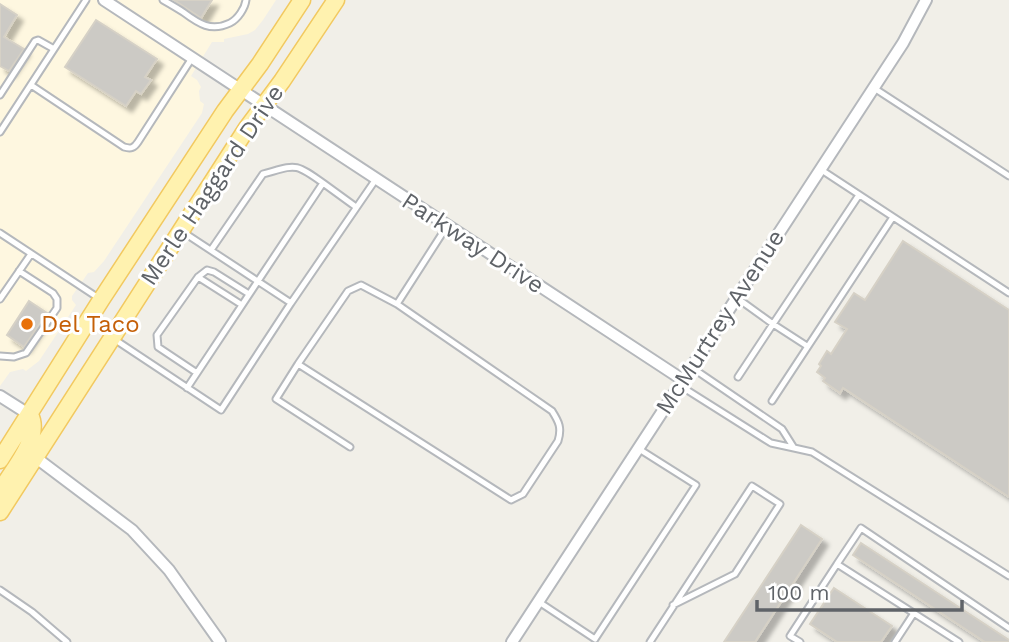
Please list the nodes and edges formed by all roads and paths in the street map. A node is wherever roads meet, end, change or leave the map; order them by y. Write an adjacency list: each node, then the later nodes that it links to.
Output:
1 (86, 0): 8 (lane)
2 (104, 0): 9 (street, Parkway Drive)
3 (163, 0): 4 (lane)
4 (246, 0)
5 (302, 0): 12 (main road, Merle Haggard Drive)
6 (336, 0): 14 (main road, Merle Haggard Drive)
7 (926, 0): 11 (street, McMurtrey Avenue)
8 (54, 49): 10 (lane); 13 (lane)
9 (191, 58): 10 (lane); 12 (street, Parkway Drive)
10 (31, 85): 15 (lane)
11 (874, 88): 16 (street, McMurtrey Avenue); 17 (lane)
12 (240, 90): 14 (street, Parkway Drive); 35 (main road, Merle Haggard Drive)
13 (0, 95)
14 (264, 106): 18 (street, Parkway Drive); 24 (main road, Merle Haggard Drive)
15 (0, 132)
16 (820, 169): 20 (lane); 33 (street, McMurtrey Avenue)
17 (1009, 177)
18 (376, 178): 21 (lane); 23 (street, Parkway Drive)
19 (323, 183): 21 (lane); 26 (lane); 30 (lane)
20 (859, 195): 22 (lane); 39 (lane)
21 (356, 207): 36 (lane)
22 (893, 217): 31 (lane); 41 (lane)
23 (447, 226): 37 (lane); 47 (street, Parkway Drive)
24 (180, 230): 26 (lane); 40 (main road, Merle Haggard Drive)
25 (0, 233): 27 (lane)
26 (211, 250): 30 (lane)
27 (31, 254): 28 (lane); 35 (lane)
28 (19, 271): 34 (lane); 42 (lane)
29 (198, 277): 32 (lane); 38 (lane); 45 (lane)
30 (258, 281): 32 (lane); 36 (lane)
31 (1009, 293)
32 (249, 295): 38 (lane)
33 (736, 298): 39 (lane); 44 (street, McMurtrey Avenue)
34 (0, 299)
35 (101, 300): 51 (main road, Merle Haggard Drive)
36 (291, 303): 48 (lane)
37 (397, 304): 43 (lane); 43 (lane)
38 (242, 305): 45 (lane)
39 (773, 324): 41 (lane); 46 (lane)
40 (111, 337): 48 (lane); 55 (main road, Merle Haggard Drive)
41 (807, 346): 50 (lane)
42 (0, 356)
43 (298, 365): 52 (lane)
44 (691, 367): 47 (street, McMurtrey Avenue); 54 (lane)
45 (197, 373): 48 (lane)
46 (738, 377)
47 (681, 382): 53 (street, McMurtrey Avenue); 54 (lane)
48 (187, 388)
49 (0, 396): 51 (street)
50 (772, 401)
51 (30, 415): 56 (main road, Merle Haggard Drive); 57 (main road)
52 (350, 447)
53 (638, 448): 62 (street, McMurtrey Avenue); 62 (lane)
54 (794, 448): 60 (lane)
55 (35, 457): 58 (main road, Merle Haggard Drive); 68 (street)
56 (0, 460)
57 (0, 491)
58 (0, 512)
59 (837, 564): 64 (lane); 65 (lane); 71 (lane)
60 (1009, 576)
61 (0, 590): 67 (lane)
62 (539, 602): 69 (street, McMurtrey Avenue)
63 (673, 605): 63 (lane); 70 (lane)
64 (914, 613): 66 (lane); 72 (lane)
65 (1009, 628)
66 (951, 640): 73 (lane)
67 (67, 642)
68 (220, 642)
69 (512, 642)
70 (650, 642)
71 (800, 642)
72 (895, 642)
73 (959, 642)

